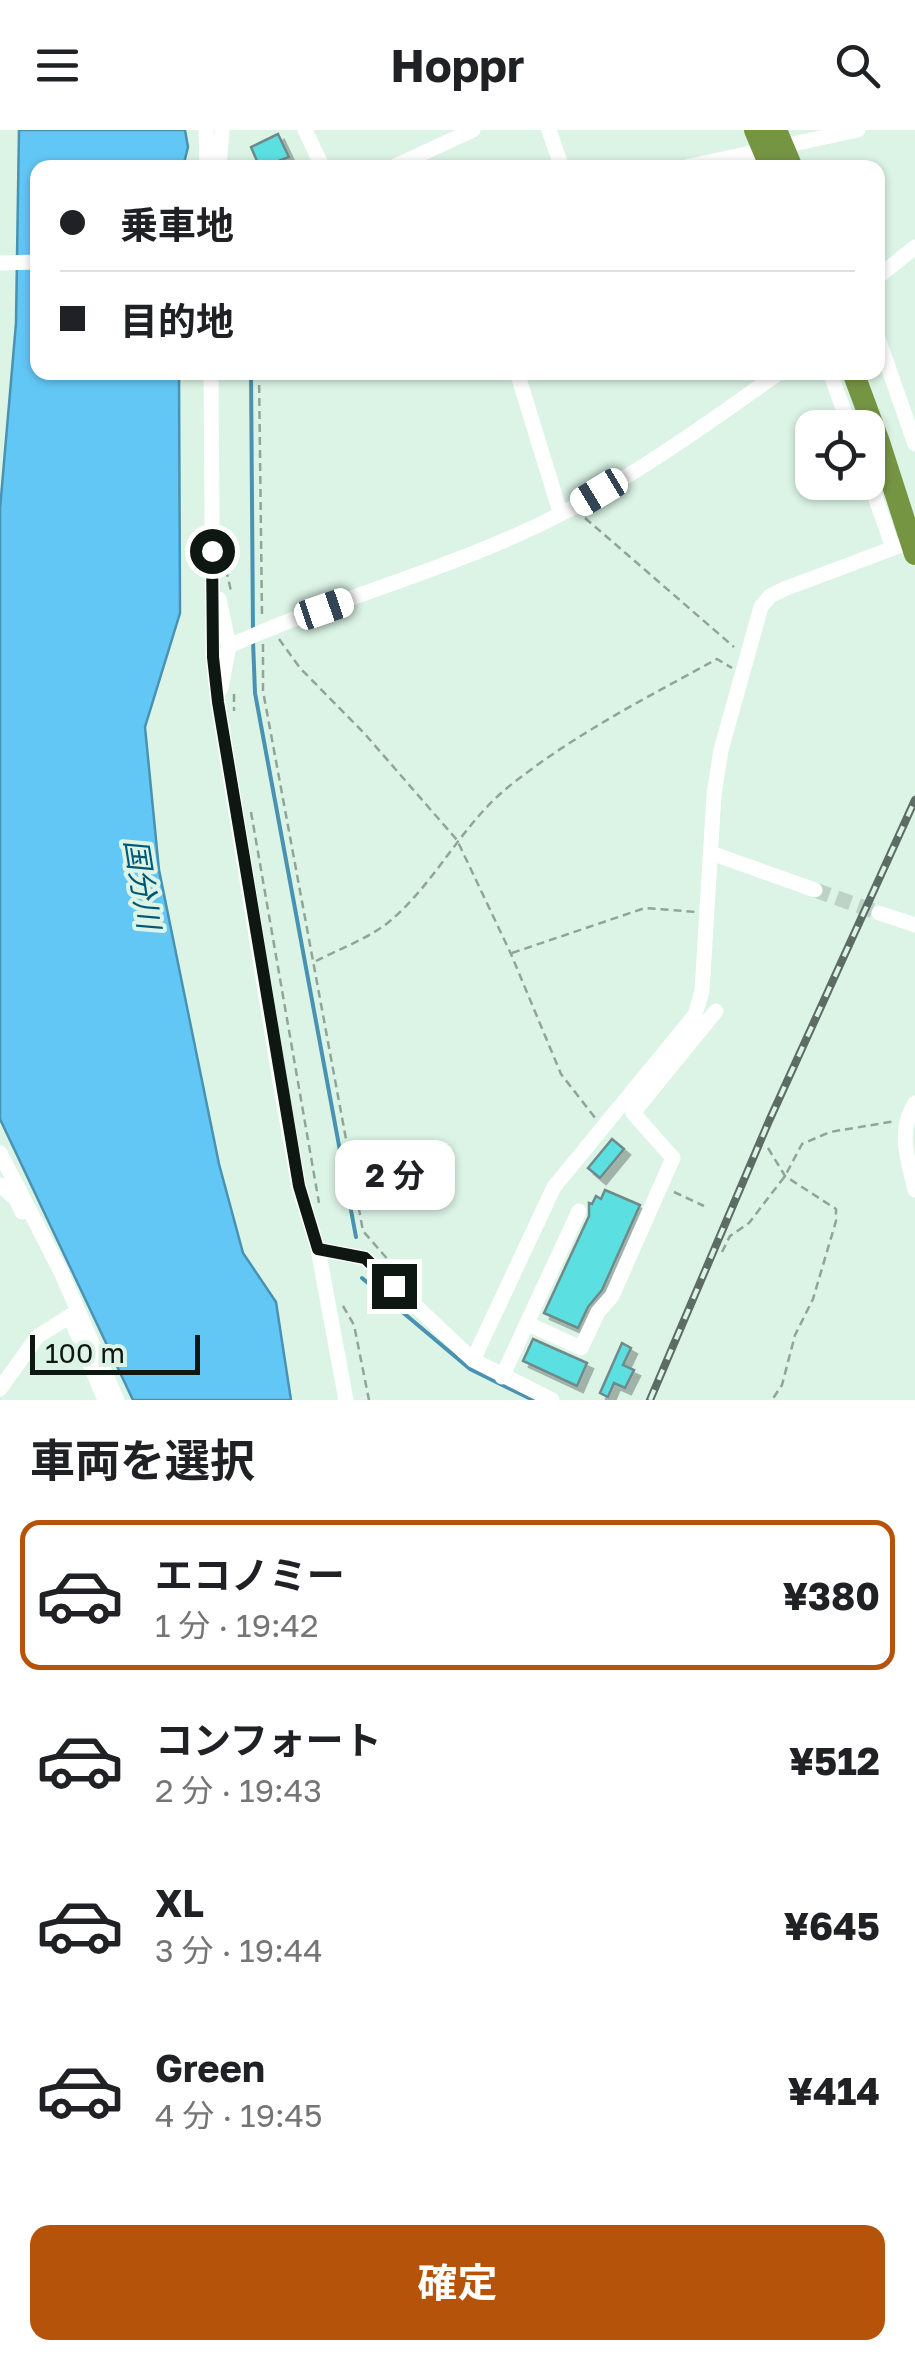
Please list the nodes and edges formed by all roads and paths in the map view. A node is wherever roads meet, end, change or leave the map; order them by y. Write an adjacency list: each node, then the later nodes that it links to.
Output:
1 (206, 130): 8 (street)
2 (222, 130): 9 (street)
3 (305, 130): 10 (street)
4 (472, 130): 11 (street)
5 (549, 130): 12 (street)
6 (858, 130): 7 (street)
7 (774, 148): 13 (street)
8 (207, 160)
9 (220, 160)
10 (320, 160)
11 (408, 160)
12 (559, 160)
13 (718, 160)
14 (915, 248): 17 (street)
15 (30, 262): 16 (street)
16 (0, 263)
17 (885, 272)
18 (885, 358): 28 (street)
19 (211, 380): 35 (street)
20 (259, 380): 37 (path)
21 (520, 380): 31 (street)
22 (769, 380): 31 (street)
23 (833, 380): 26 (street)
24 (857, 380): 27 (highway)
25 (872, 380): 27 (highway)
26 (844, 410)
27 (886, 438): 30 (highway); 33 (highway)
28 (915, 444)
29 (880, 500): 33 (street)
30 (915, 501)
31 (566, 510): 37 (street); 39 (path)
32 (915, 540): 33 (street)
33 (904, 551): 39 (street)
34 (226, 556): 36 (path)
35 (212, 571): 38 (street); 41 (street)
36 (233, 602)
37 (264, 630): 38 (street); 44 (path); 51 (path)
38 (234, 644): 41 (street)
39 (744, 665): 44 (path); 45 (street)
40 (234, 678): 42 (path)
41 (218, 702): 64 (street)
42 (234, 720)
43 (248, 798): 62 (path)
44 (457, 840): 50 (path); 51 (path)
45 (711, 854): 46 (street); 47 (street)
46 (815, 890)
47 (707, 913): 50 (path); 54 (street)
48 (879, 913): 49 (street)
49 (915, 925)
50 (511, 954): 54 (path)
51 (315, 962): 66 (path)
52 (716, 1011): 59 (street)
53 (911, 1110): 57 (path); 60 (street)
54 (602, 1128): 70 (street)
55 (768, 1148): 57 (path)
56 (2, 1163): 74 (street)
57 (785, 1176): 65 (path); 78 (path)
58 (0, 1185): 67 (street)
59 (660, 1186): 61 (path); 69 (street)
60 (915, 1190)
61 (704, 1206)
62 (320, 1210)
63 (579, 1211): 69 (street)
64 (318, 1249): 70 (street); 75 (street)
65 (722, 1252)
66 (400, 1273)
67 (70, 1316): 72 (street); 73 (street)
68 (346, 1322): 76 (path)
69 (528, 1324): 71 (street)
70 (473, 1360): 71 (street)
71 (502, 1377): 77 (street)
72 (0, 1388)
73 (105, 1400)
74 (117, 1400)
75 (346, 1400)
76 (368, 1400)
77 (552, 1400)
78 (772, 1400)

